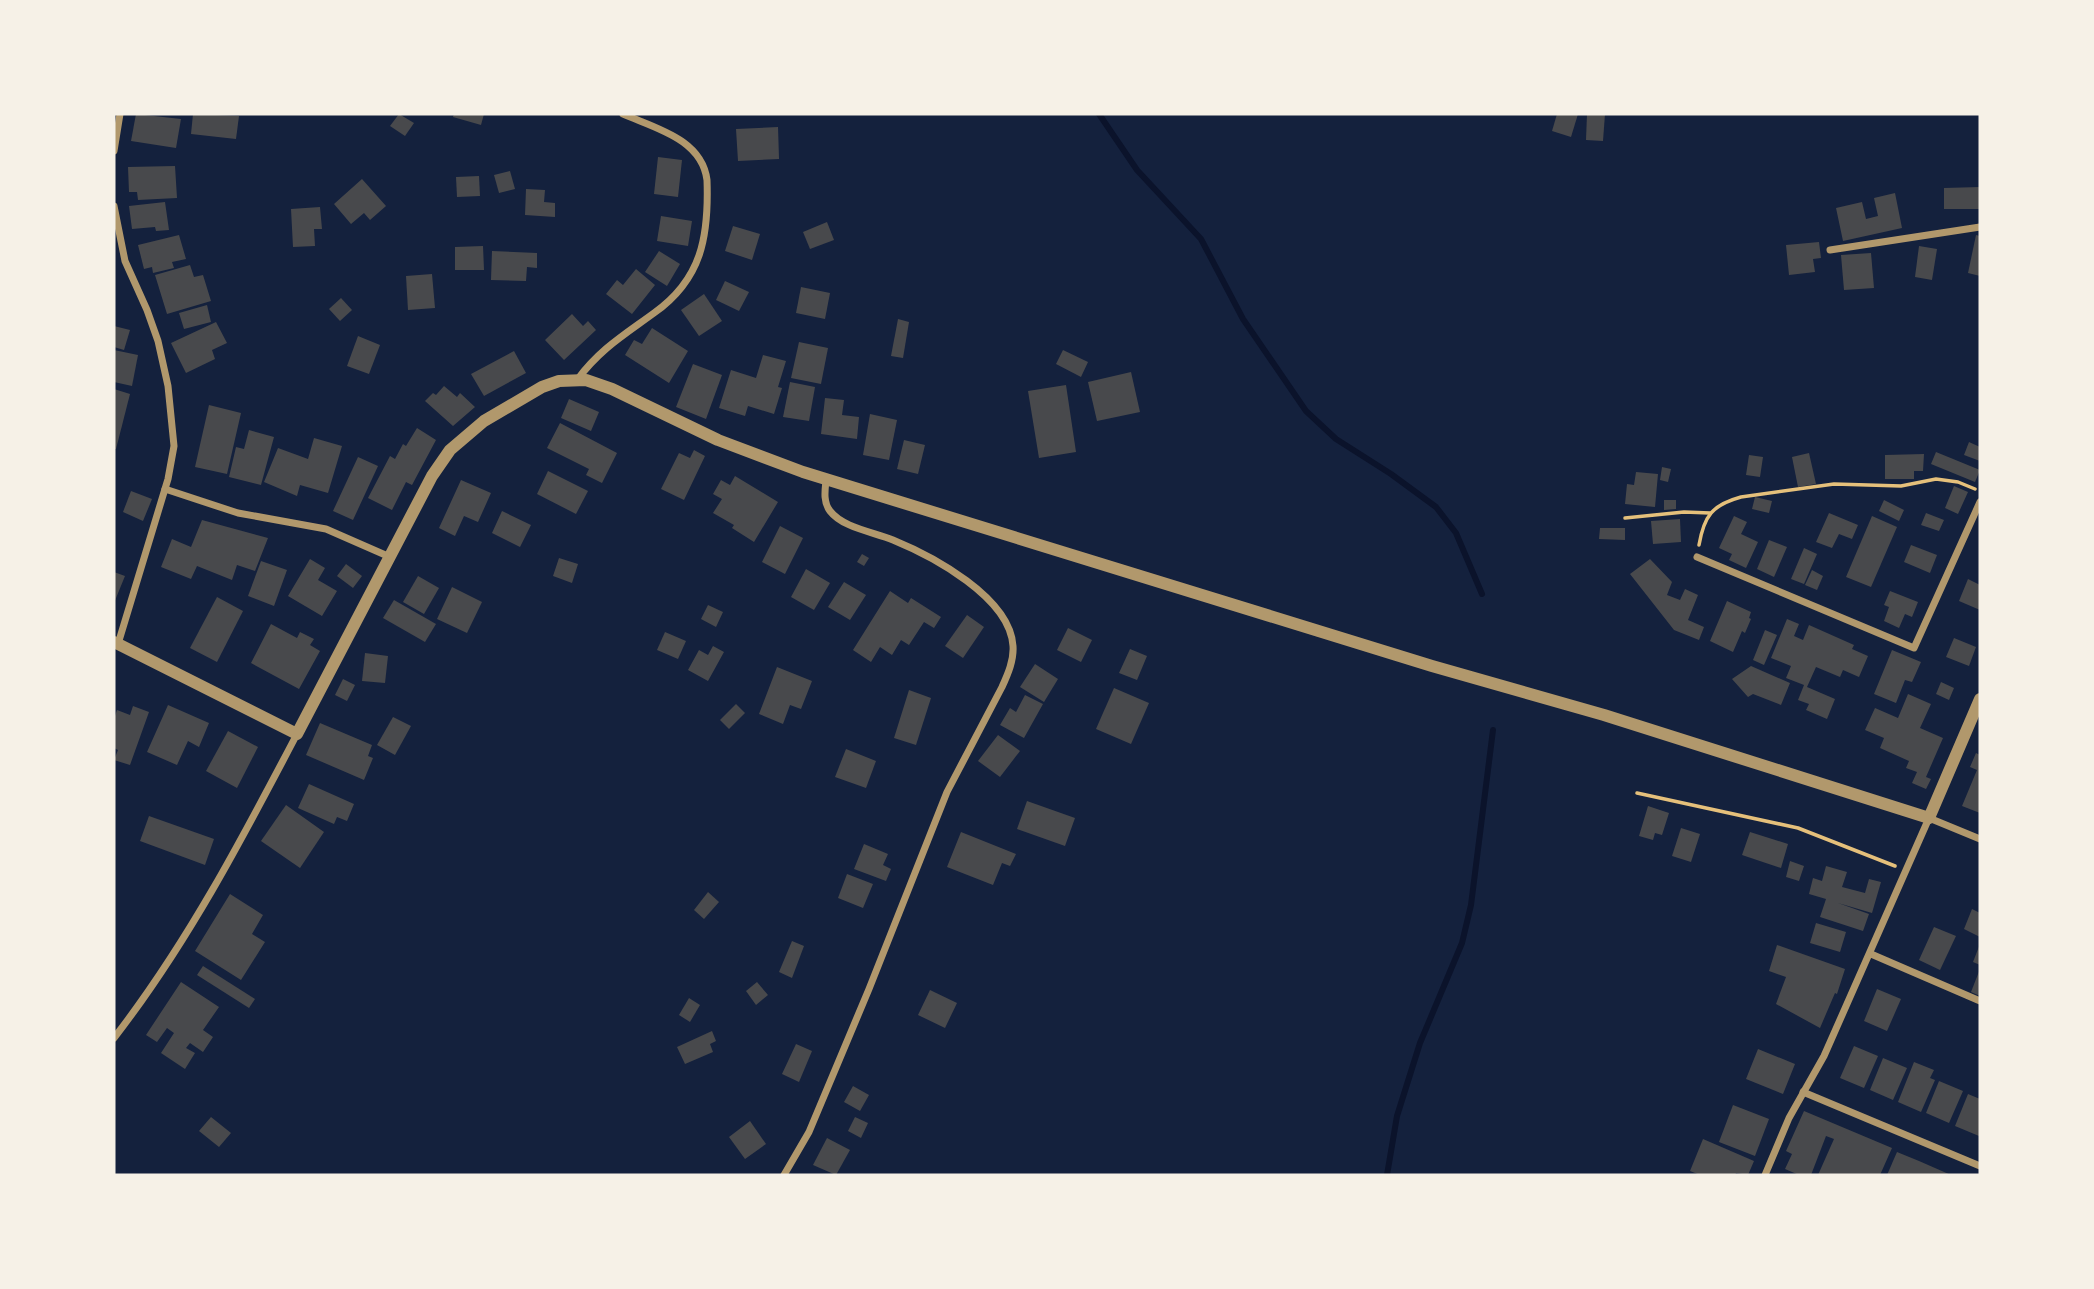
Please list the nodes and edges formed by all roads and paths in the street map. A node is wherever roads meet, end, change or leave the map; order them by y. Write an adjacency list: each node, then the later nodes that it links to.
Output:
1 (120, 114): 3 (street)
2 (623, 114): 7 (street)
3 (114, 152)
4 (114, 206): 9 (street)
5 (1980, 227): 6 (street)
6 (1830, 250)
7 (578, 380): 8 (street); 14 (street)
8 (826, 480): 20 (street); 28 (street)
9 (164, 489): 14 (street); 16 (street)
10 (1980, 491): 12 (path)
11 (1980, 502): 15 (street)
12 (1710, 513): 13 (path); 15 (path)
13 (1625, 518)
14 (390, 557): 18 (street)
15 (1697, 557)
16 (116, 643): 18 (street)
17 (1980, 699): 20 (street)
18 (297, 734): 25 (street)
19 (1637, 793): 22 (path)
20 (1930, 818): 21 (street); 22 (street)
21 (1980, 839)
22 (1907, 870): 23 (street)
23 (1871, 954): 24 (street); 26 (street)
24 (1980, 1001)
25 (114, 1038)
26 (1803, 1092): 27 (street); 29 (street)
27 (1980, 1166)
28 (785, 1175)
29 (1765, 1175)

